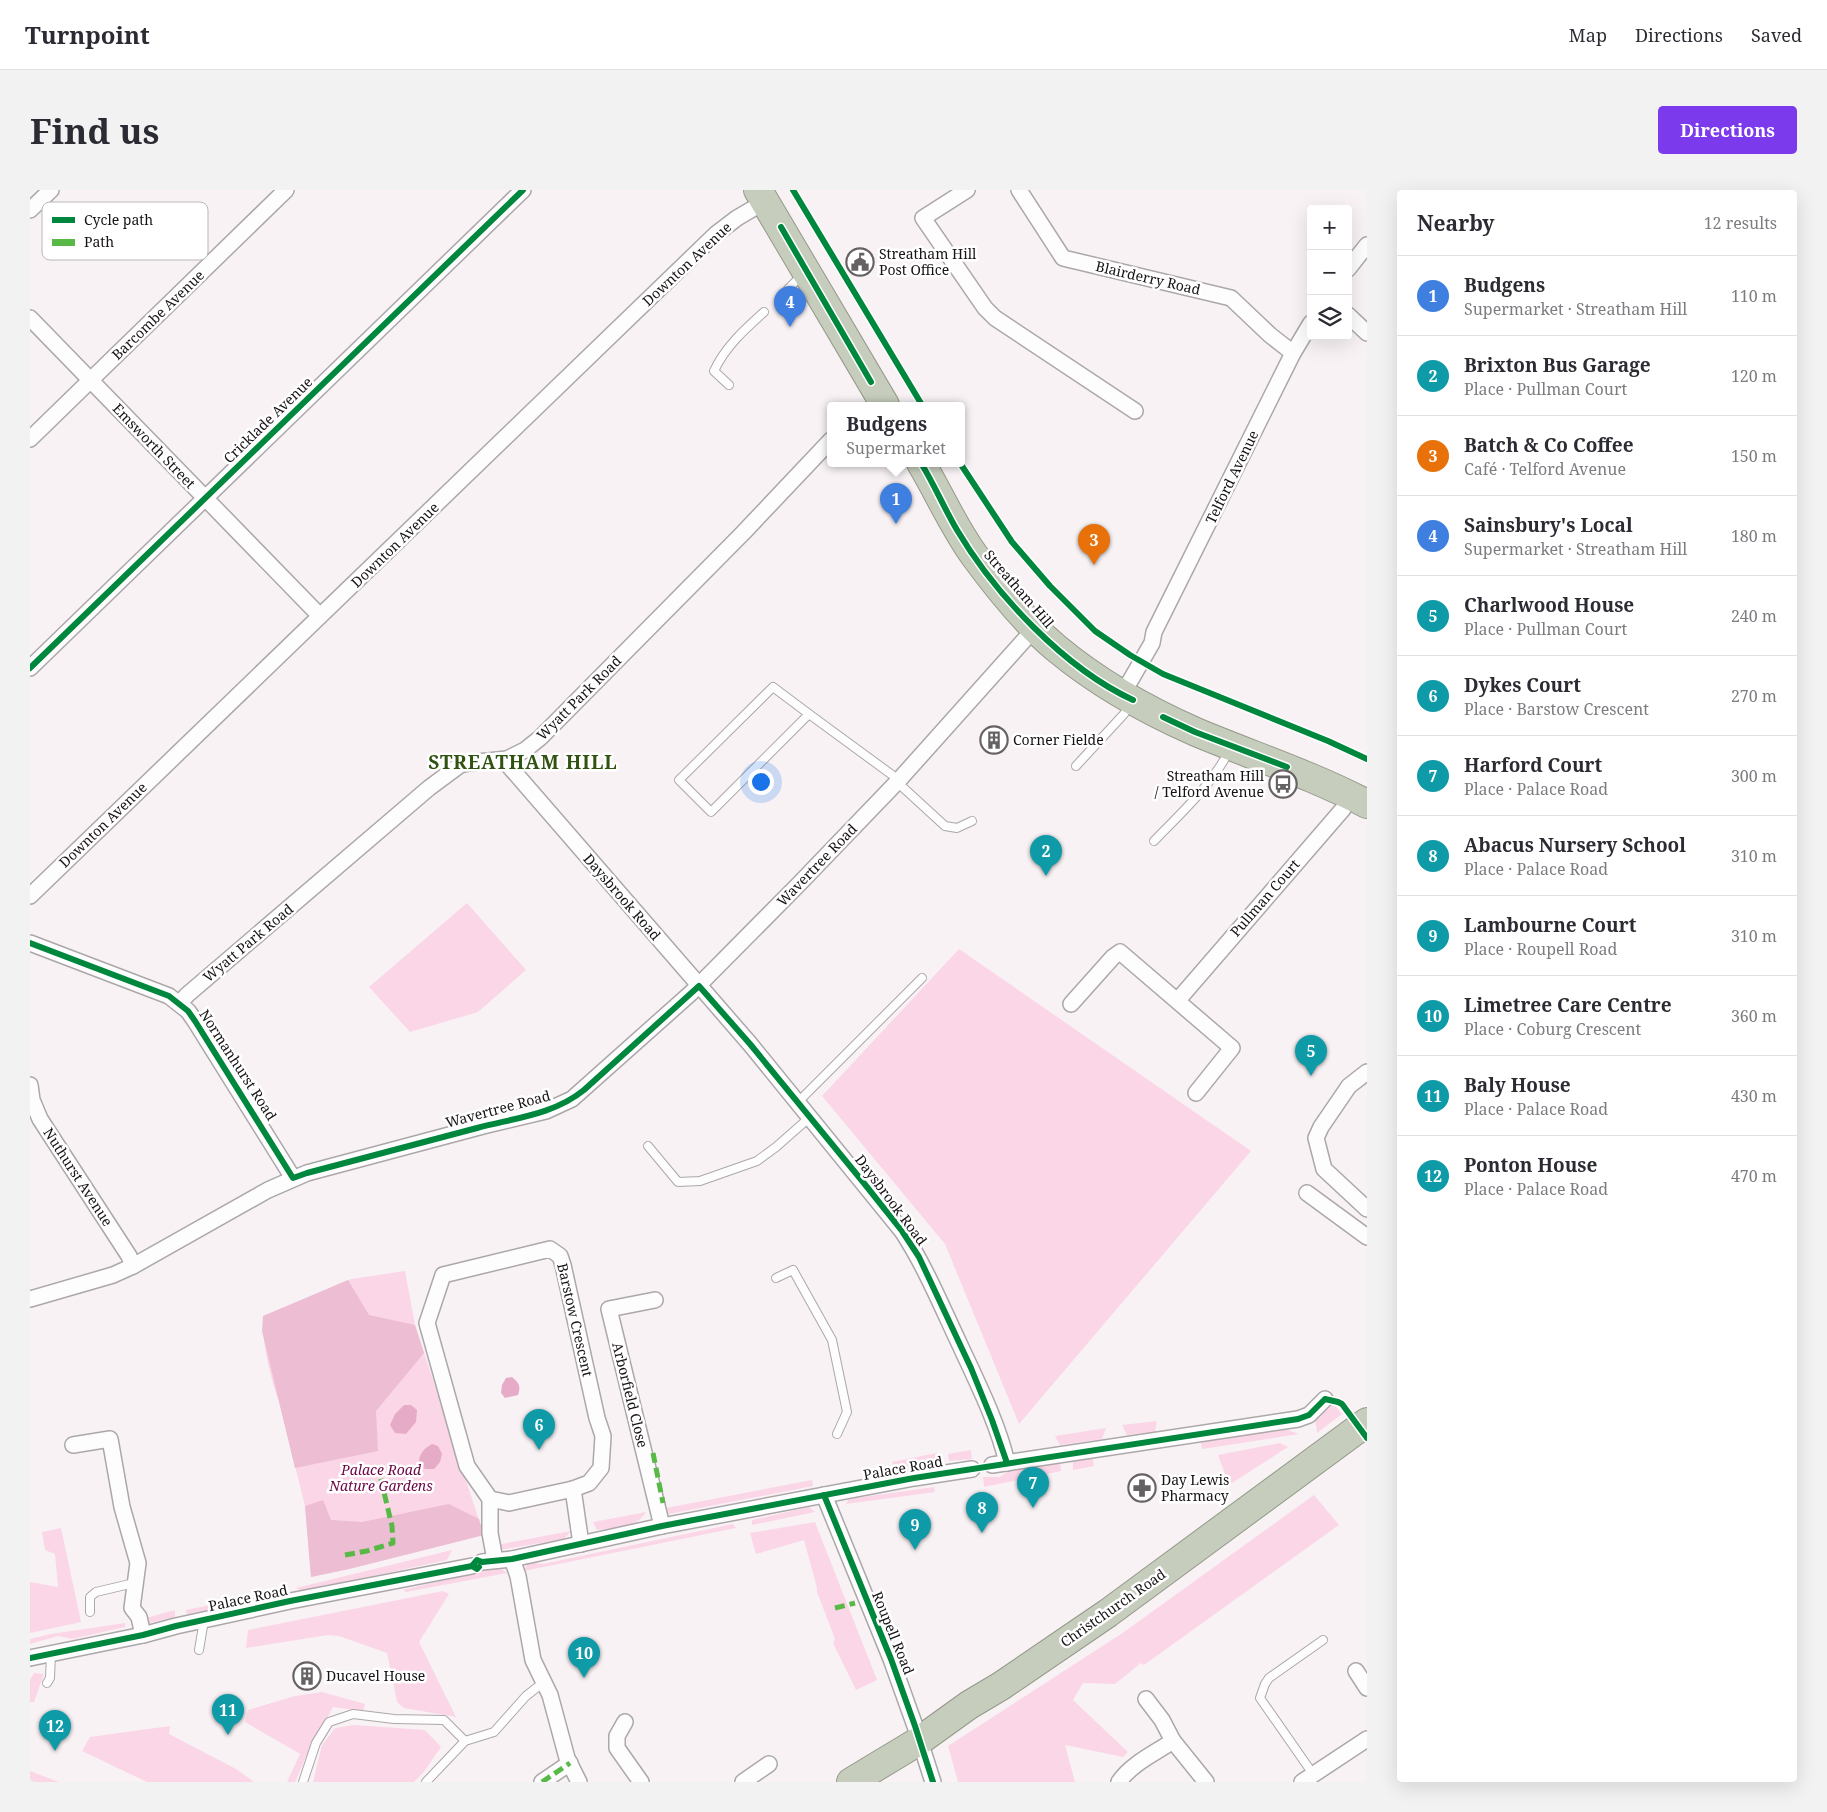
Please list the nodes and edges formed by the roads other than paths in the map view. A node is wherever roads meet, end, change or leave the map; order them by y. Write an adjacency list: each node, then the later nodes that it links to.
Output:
1 (51, 190): 7 (street)
2 (286, 190): 16 (street, Barcombe Avenue)
3 (523, 190): 23 (street, Cricklade Avenue)
4 (967, 190): 19 (street)
5 (1019, 190): 15 (street, Blairderry Road)
6 (765, 195): 18 (highway); 24 (street, Downton Avenue)
7 (30, 210)
8 (1367, 245): 9 (street)
9 (1352, 264)
10 (764, 312): 17 (lane)
11 (30, 318): 16 (street, Emsworth Street)
12 (1352, 318): 14 (street)
13 (1307, 330): 15 (street, Telford Avenue)
14 (1367, 333)
15 (1293, 353): 27 (street, Telford Avenue)
16 (91, 380): 20 (street, Barcombe Avenue); 23 (street, Emsworth Street)
17 (728, 385)
18 (880, 402)
19 (1135, 411)
20 (30, 439)
21 (827, 444): 30 (street, Wyatt Park Road)
22 (923, 467): 25 (highway, Streatham Hill)
23 (204, 498): 24 (street, Emsworth Street); 26 (street, Cricklade Avenue)
24 (320, 616): 36 (street, Downton Avenue)
25 (1035, 628): 27 (highway, Streatham Hill); 32 (street, Wavertree Road)
26 (30, 668)
27 (1127, 697): 29 (highway, Streatham Hill); 31 (lane)
28 (809, 714): 28 (lane); 32 (lane)
29 (1232, 746): 33 (highway, Streatham Hill); 35 (lane)
30 (507, 759): 39 (street, Daysbrook Road); 41 (street, Wyatt Park Road)
31 (1076, 766)
32 (898, 781): 34 (lane); 39 (street, Wavertree Road)
33 (1359, 799): 40 (street, Pullman Court)
34 (972, 822)
35 (1154, 841)
36 (30, 896)
37 (30, 943): 41 (street, Normanhurst Road)
38 (922, 978): 46 (lane)
39 (699, 986): 46 (street, Daysbrook Road); 49 (street, Wavertree Road)
40 (1178, 1000): 42 (street); 45 (street)
41 (180, 1003): 49 (street, Normanhurst Road)
42 (1071, 1004)
43 (1367, 1072): 51 (street)
44 (30, 1085): 53 (street, Nuthurst Avenue)
45 (1196, 1093)
46 (797, 1103): 47 (street, Daysbrook Road)
47 (809, 1118): 48 (lane); 57 (street, Daysbrook Road)
48 (648, 1146)
49 (294, 1178): 53 (street, Wavertree Road)
50 (1307, 1193): 52 (street)
51 (1367, 1209)
52 (1367, 1237)
53 (133, 1266): 55 (street, Wavertree Road)
54 (776, 1278): 59 (lane)
55 (30, 1300)
56 (655, 1300): 65 (street, Arborfield Close)
57 (1325, 1399)
58 (1367, 1422): 85 (highway, Christchurch Road)
59 (837, 1434)
60 (73, 1445): 69 (street)
61 (972, 1468): 63 (street, Palace Road)
62 (573, 1489): 64 (street, Barstow Crescent); 64 (street, Barstow Crescent); 66 (street)
63 (824, 1495): 65 (street, Palace Road); 85 (street, Roupell Road)
64 (490, 1499): 68 (street)
65 (662, 1526): 66 (street, Palace Road)
66 (581, 1544): 67 (street, Palace Road)
67 (512, 1559): 68 (street, Palace Road); 78 (street)
68 (483, 1563): 71 (street, Palace Road)
69 (134, 1583): 70 (lane); 72 (street)
70 (90, 1612)
71 (204, 1620): 72 (street, Palace Road); 74 (lane)
72 (143, 1635): 75 (street, Palace Road)
73 (1323, 1640): 89 (lane)
74 (199, 1650)
75 (51, 1653): 76 (street, Palace Road); 79 (lane)
76 (30, 1658)
77 (1356, 1671): 80 (street)
78 (544, 1682): 84 (lane); 87 (street)
79 (47, 1683)
80 (1367, 1688)
81 (1146, 1699): 86 (street)
82 (625, 1722): 94 (street)
83 (1367, 1739): 89 (street)
84 (465, 1741): 90 (lane); 91 (lane)
85 (919, 1741): 96 (highway, Christchurch Road); 97 (street, Roupell Road)
86 (1173, 1741): 98 (street); 99 (street)
87 (570, 1764): 92 (street); 93 (street)
88 (769, 1764): 95 (street)
89 (1307, 1778)
90 (302, 1782)
91 (426, 1782)
92 (542, 1782)
93 (579, 1782)
94 (641, 1782)
95 (744, 1782)
96 (851, 1782)
97 (933, 1782)
98 (1118, 1782)
99 (1206, 1782)

